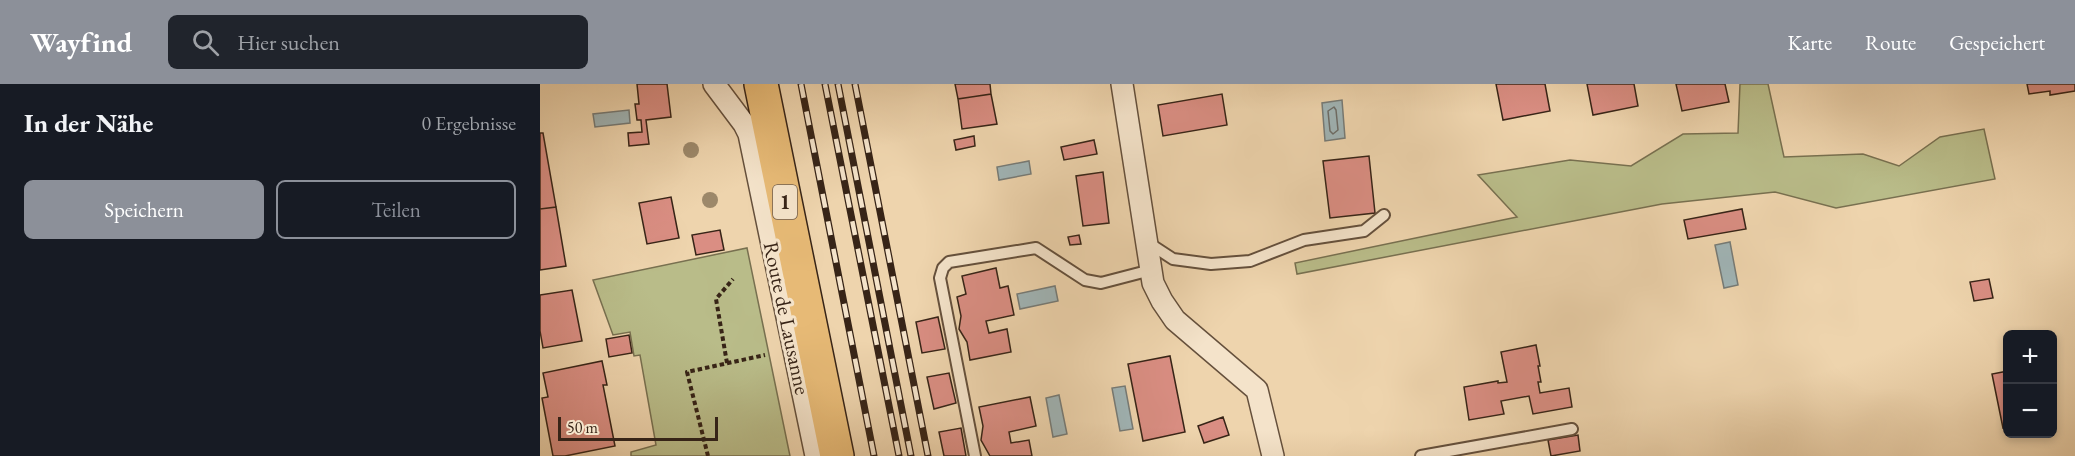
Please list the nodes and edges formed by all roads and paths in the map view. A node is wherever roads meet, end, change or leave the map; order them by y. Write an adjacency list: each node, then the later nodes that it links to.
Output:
1 (714, 84): 12 (street, Route de Lausanne)
2 (761, 84): 13 (main road, Route de Lausanne / 1)
3 (1122, 84): 5 (street)
4 (1384, 215): 5 (lane)
5 (1147, 242): 6 (street)
6 (1151, 270): 14 (lane); 15 (street)
7 (733, 279): 9 (path)
8 (765, 355): 9 (path)
9 (727, 363): 11 (path)
10 (1572, 429): 16 (lane)
11 (708, 456)
12 (816, 456)
13 (837, 456)
14 (975, 456)
15 (1273, 456)
16 (1420, 456)

